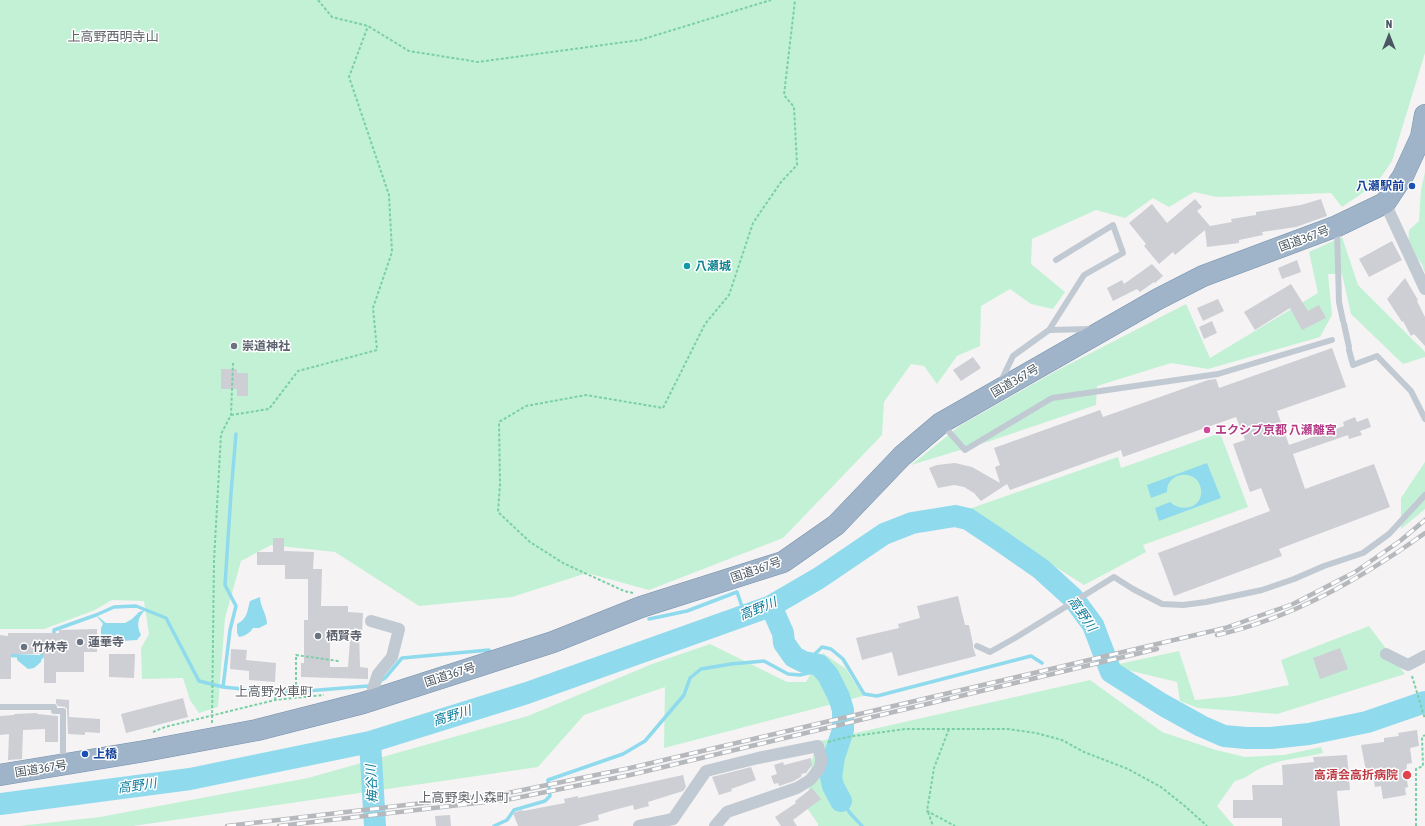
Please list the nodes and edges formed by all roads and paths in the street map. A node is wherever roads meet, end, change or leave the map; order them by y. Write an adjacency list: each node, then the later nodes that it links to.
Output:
1 (318, 0): 4 (path)
2 (771, 0): 4 (path)
3 (795, 0): 19 (path)
4 (368, 26): 15 (path)
5 (1425, 115): 6 (highway)
6 (1385, 203): 7 (highway, 国道367号); 9 (street)
7 (1337, 226): 10 (highway, 国道367号); 12 (lane)
8 (1056, 260): 11 (lane)
9 (1425, 289)
10 (1107, 328): 11 (lane); 14 (highway, 国道367号)
11 (1049, 330): 14 (lane)
12 (1346, 336): 16 (lane); 17 (lane)
13 (233, 363): 15 (path)
14 (996, 392): 17 (highway, 国道367号)
15 (231, 415): 30 (path)
16 (1425, 419)
17 (941, 423): 27 (highway, 国道367号)
18 (1425, 495): 21 (lane)
19 (637, 593)
20 (371, 621): 27 (street)
21 (977, 646)
22 (1386, 654): 23 (street)
23 (1425, 656)
24 (339, 660): 28 (path)
25 (1411, 674): 31 (path)
26 (328, 694): 28 (path)
27 (375, 699): 35 (highway, 国道367号)
28 (275, 700): 30 (path)
29 (0, 707): 37 (lane)
30 (212, 716): 33 (path); 35 (path)
31 (1425, 720)
32 (949, 729): 36 (path); 39 (path); 44 (path)
33 (150, 733)
34 (1425, 735): 45 (path)
35 (212, 738): 37 (highway, 国道367号)
36 (833, 739)
37 (63, 765): 38 (highway, 国道367号)
38 (0, 775)
39 (927, 811): 42 (path); 43 (path)
40 (721, 824): 41 (street)
41 (643, 826)
42 (933, 826)
43 (955, 826)
44 (1207, 826)
45 (1416, 826)

